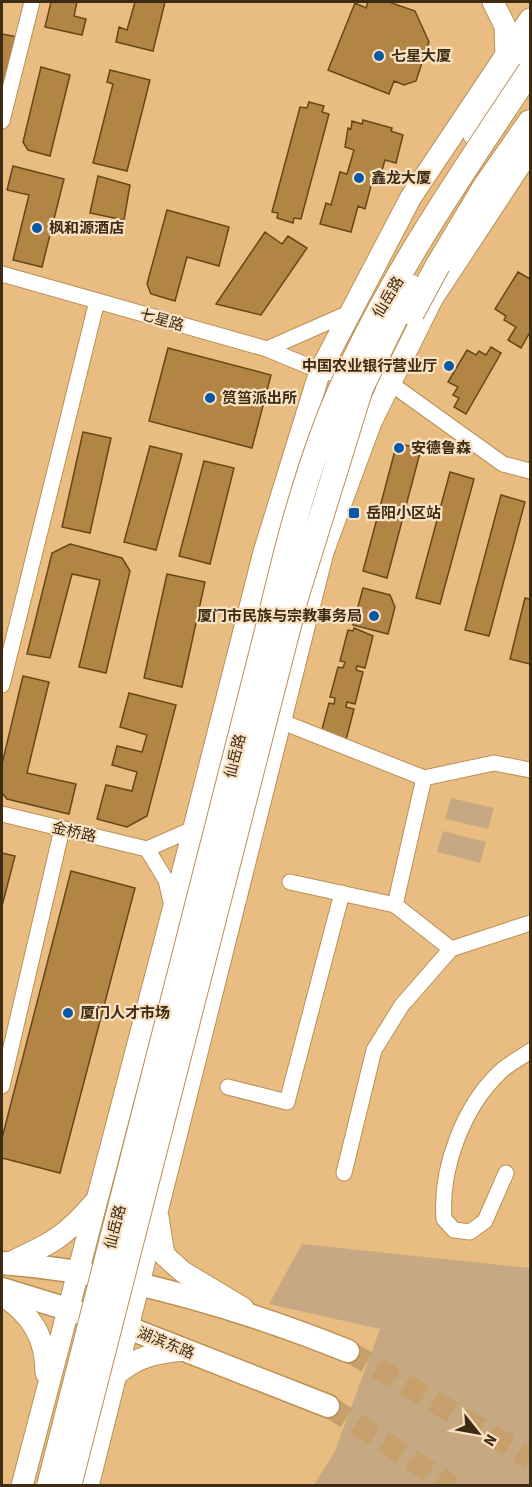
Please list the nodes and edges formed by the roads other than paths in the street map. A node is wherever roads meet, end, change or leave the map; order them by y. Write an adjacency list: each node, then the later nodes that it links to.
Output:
1 (32, 2): 8 (street)
2 (493, 2): 5 (main road)
3 (531, 19): 5 (main road)
4 (531, 48): 13 (highway)
5 (506, 56): 13 (main road)
6 (531, 69): 13 (highway, 仙岳路, bridge)
7 (531, 99): 18 (highway, 仙岳路, bridge)
8 (2, 121)
9 (531, 122): 18 (highway, bridge)
10 (531, 150): 16 (main road)
11 (2, 274): 12 (street, 七星路)
12 (97, 301): 14 (street, 七星路); 19 (street)
13 (362, 317): 14 (street); 15 (main road); 54 (highway, 仙岳路, bridge)
14 (267, 349): 15 (street, 七星路)
15 (320, 371): 16 (street, 七星路); 24 (main road)
16 (390, 383): 17 (street); 20 (main road)
17 (531, 471)
18 (330, 489): 55 (highway, 仙岳路, bridge)
19 (2, 685)
20 (280, 721): 22 (street); 39 (main road)
21 (531, 770): 22 (street)
22 (424, 778): 29 (street)
23 (2, 814): 25 (street, 金桥路)
24 (195, 828): 26 (street); 30 (main road)
25 (62, 829): 26 (street, 金桥路); 34 (street)
26 (147, 849): 30 (street)
27 (290, 882): 28 (street)
28 (342, 893): 29 (street); 35 (street)
29 (395, 905): 32 (street)
30 (174, 910): 38 (main road)
31 (531, 923): 32 (street)
32 (451, 949): 36 (street)
33 (531, 1051): 37 (street)
34 (2, 1086)
35 (228, 1087)
36 (344, 1173)
37 (506, 1173)
38 (99, 1197): 40 (main road); 41 (main road)
39 (156, 1210): 42 (main road); 46 (main road)
40 (4, 1264): 41 (main road)
41 (79, 1272): 42 (main road); 45 (main road)
42 (138, 1284): 46 (main road); 47 (main road)
43 (2, 1289): 45 (main road, 湖滨东路)
44 (2, 1295): 51 (main road)
45 (69, 1308): 47 (main road, 湖滨东路); 51 (main road)
46 (257, 1316): 49 (main road)
47 (126, 1327): 48 (main road, 湖滨东路); 50 (main road)
48 (184, 1350): 50 (main road); 52 (main road, 湖滨东路)
49 (348, 1351)
50 (114, 1377): 56 (main road)
51 (46, 1396): 53 (main road)
52 (328, 1406)
53 (22, 1485)
54 (49, 1485)
55 (69, 1485)
56 (88, 1485)

